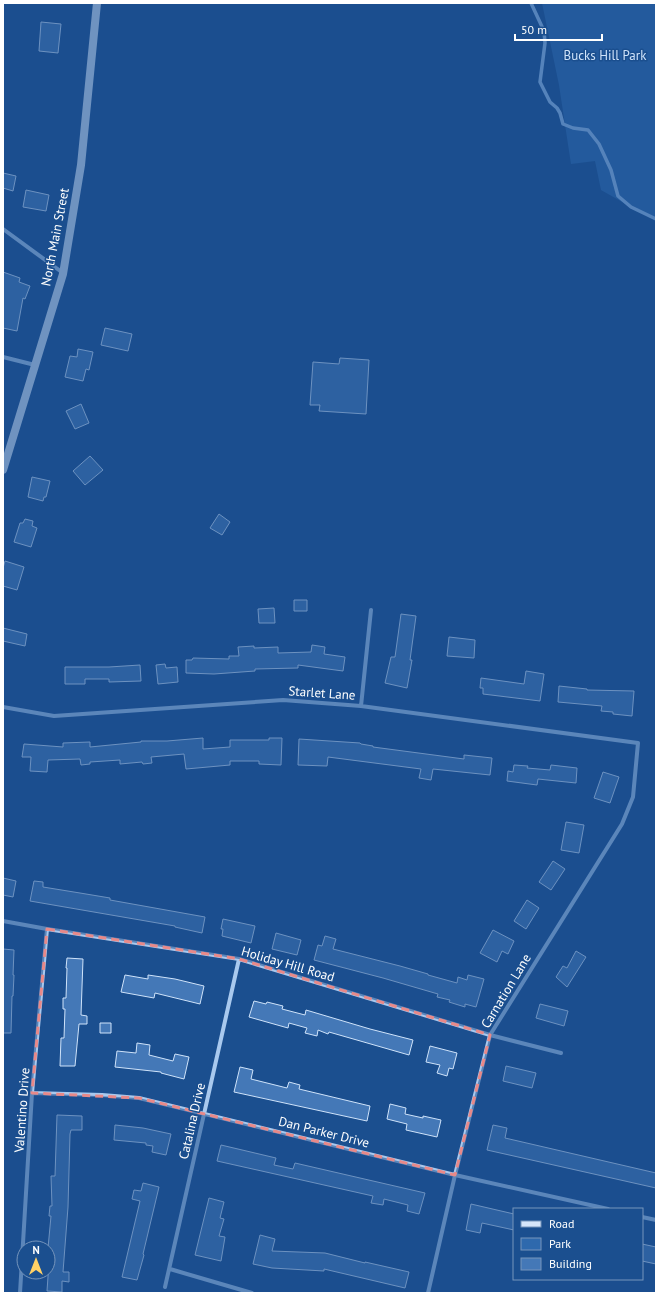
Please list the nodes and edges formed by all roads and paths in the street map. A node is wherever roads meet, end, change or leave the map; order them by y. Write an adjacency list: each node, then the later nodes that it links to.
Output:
1 (97, 3): 3 (main road, North Main Street)
2 (3, 229): 3 (street)
3 (63, 274): 5 (main road, North Main Street)
4 (3, 357): 5 (street)
5 (35, 365): 6 (main road, North Main Street)
6 (3, 470)
7 (371, 610): 8 (street)
8 (361, 706): 9 (street, Starlet Lane); 10 (street, Starlet Lane)
9 (3, 707)
10 (638, 743): 14 (street, Carnation Lane)
11 (3, 921): 12 (street, Holiday Hill Road)
12 (47, 929): 13 (street, Holiday Hill Road); 16 (street, Valentino Drive)
13 (239, 959): 14 (street, Holiday Hill Road); 17 (street, Catalina Drive)
14 (490, 1035): 15 (street, Holiday Hill Road); 18 (street, Carnation Lane)
15 (561, 1053)
16 (32, 1093): 17 (street, Dan Parker Drive); 24 (street, Valentino Drive)
17 (204, 1113): 18 (street, Dan Parker Drive); 22 (street, Catalina Drive)
18 (455, 1175): 19 (street, Dan Parker Drive); 26 (street, Carnation Lane)
19 (604, 1208)
20 (643, 1217): 21 (street)
21 (656, 1220)
22 (170, 1269): 23 (street, Catalina Drive); 25 (street)
23 (165, 1287)
24 (20, 1293)
25 (252, 1293)
26 (428, 1293)

